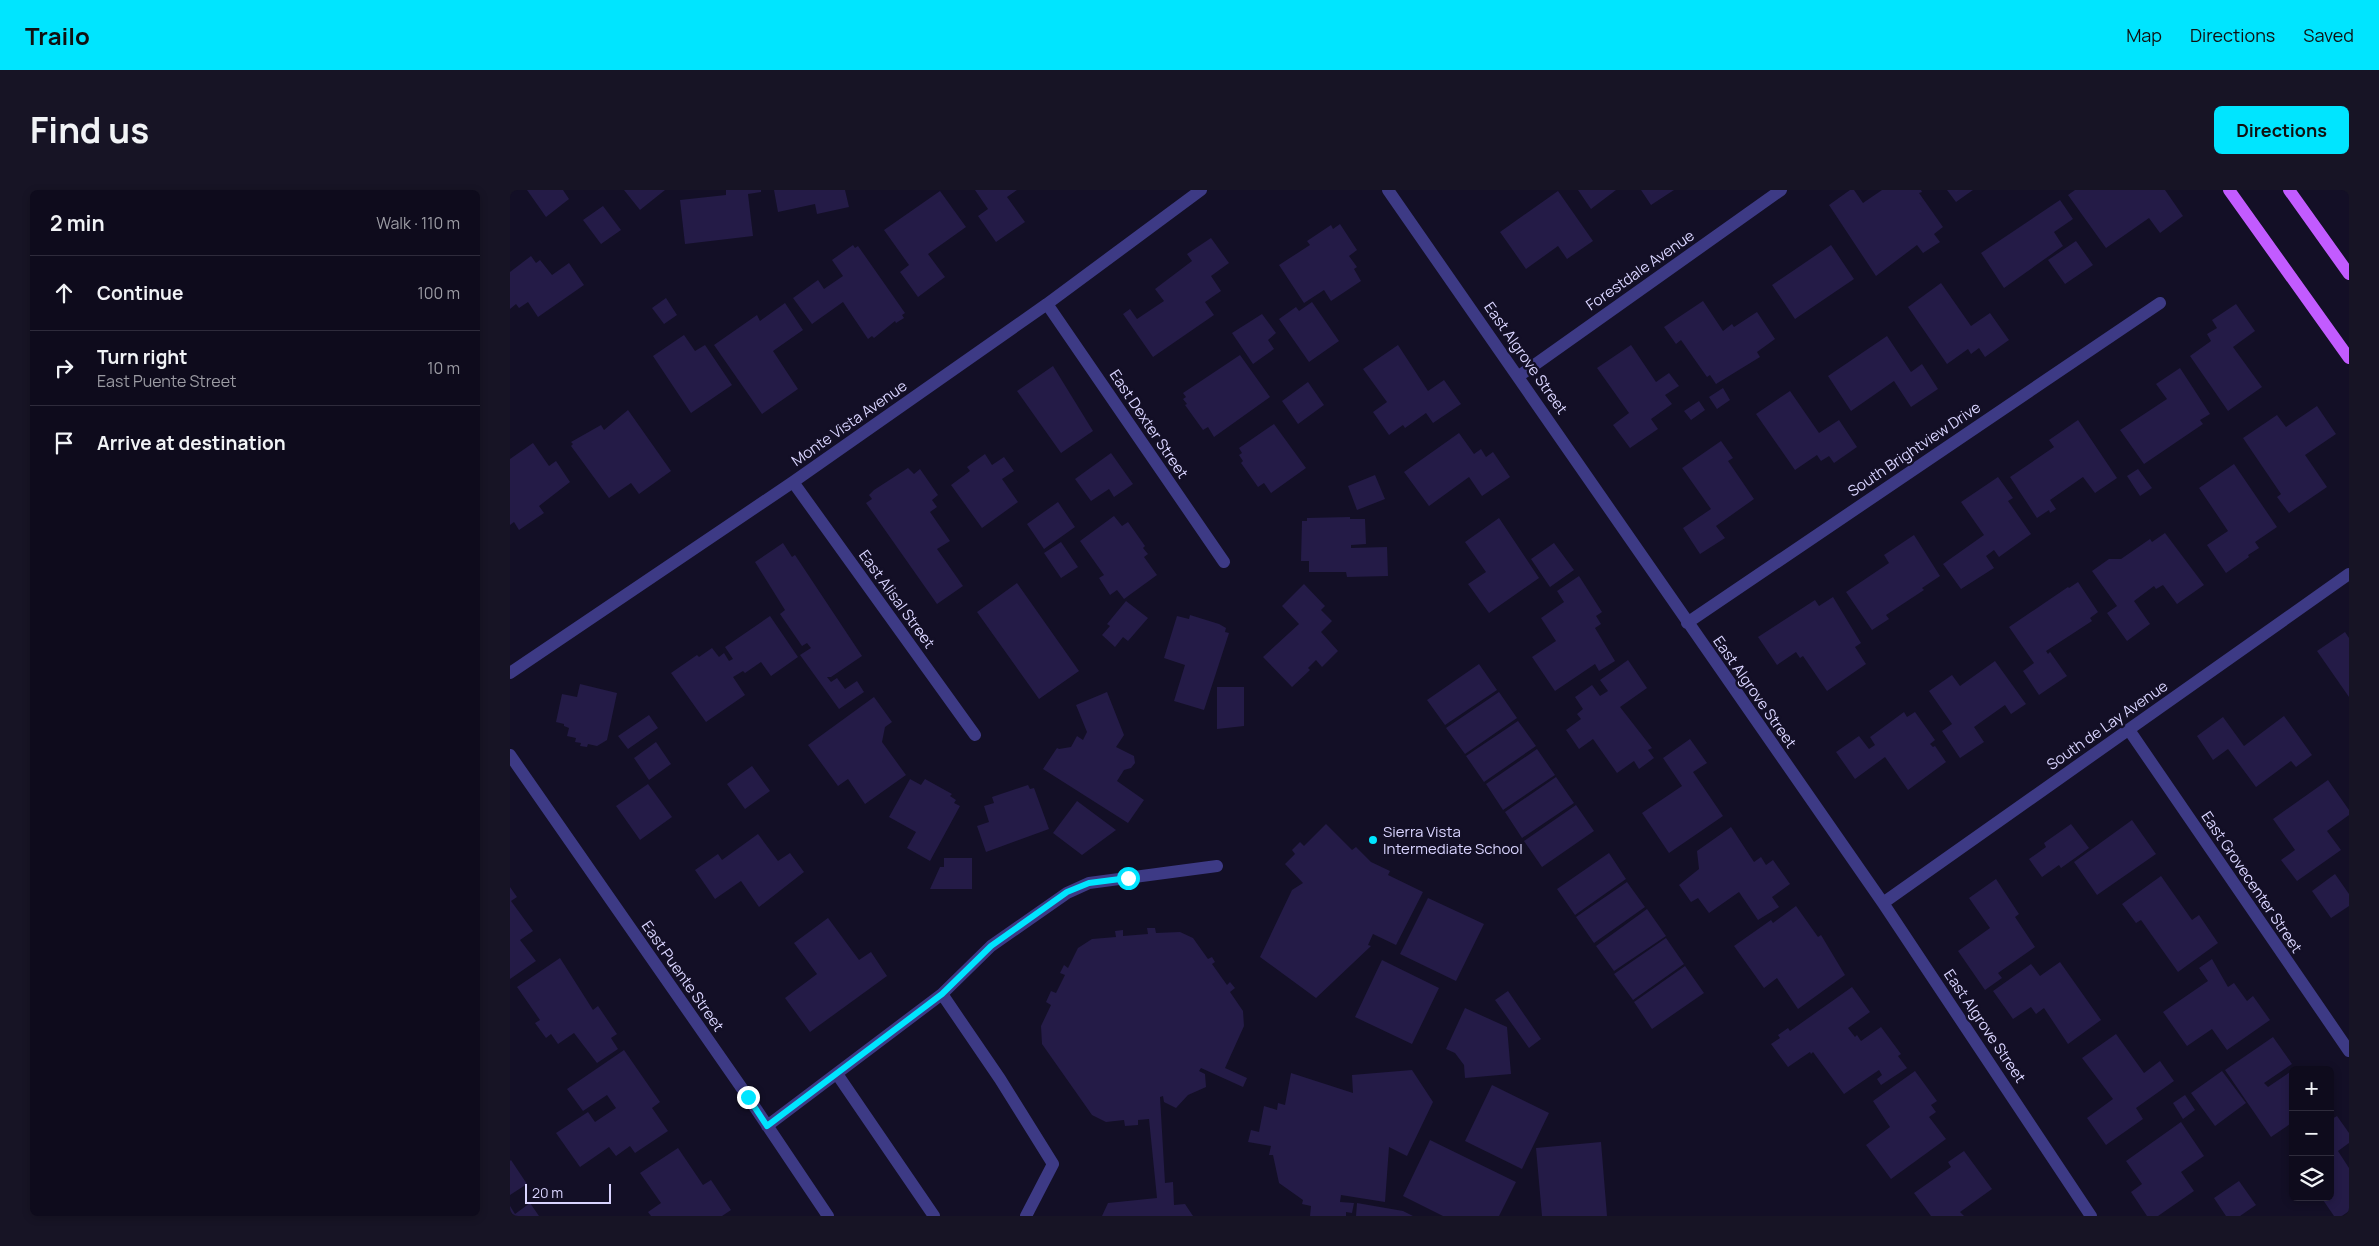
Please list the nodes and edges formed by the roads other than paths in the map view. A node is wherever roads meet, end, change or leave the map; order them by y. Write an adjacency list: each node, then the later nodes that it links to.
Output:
1 (1201, 190): 8 (street, Monte Vista Avenue)
2 (1388, 190): 10 (street, East Algrove Street)
3 (1781, 190): 10 (street, Forestdale Avenue)
4 (2229, 190): 9 (main road)
5 (2289, 190): 6 (main road)
6 (2349, 274)
7 (2160, 303): 14 (street, South Brightview Drive)
8 (1047, 304): 11 (street, Monte Vista Avenue); 12 (street, East Dexter Street)
9 (2349, 358)
10 (1519, 376): 14 (street, East Algrove Street)
11 (793, 482): 15 (street, Monte Vista Avenue); 17 (street, East Alisal Street)
12 (1224, 562)
13 (2349, 574): 16 (street, South de Lay Avenue)
14 (1687, 622): 20 (street, East Algrove Street)
15 (510, 673)
16 (2129, 730): 20 (street, South de Lay Avenue); 22 (street, East Grovecenter Street)
17 (976, 736)
18 (510, 755): 24 (street, East Puente Street)
19 (1217, 866): 21 (street)
20 (1883, 902): 28 (street, East Algrove Street)
21 (942, 994): 23 (street); 27 (street)
22 (2349, 1052)
23 (837, 1074): 24 (street); 26 (street)
24 (767, 1126): 25 (street, East Puente Street)
25 (828, 1216)
26 (934, 1216)
27 (1026, 1216)
28 (2091, 1216)

